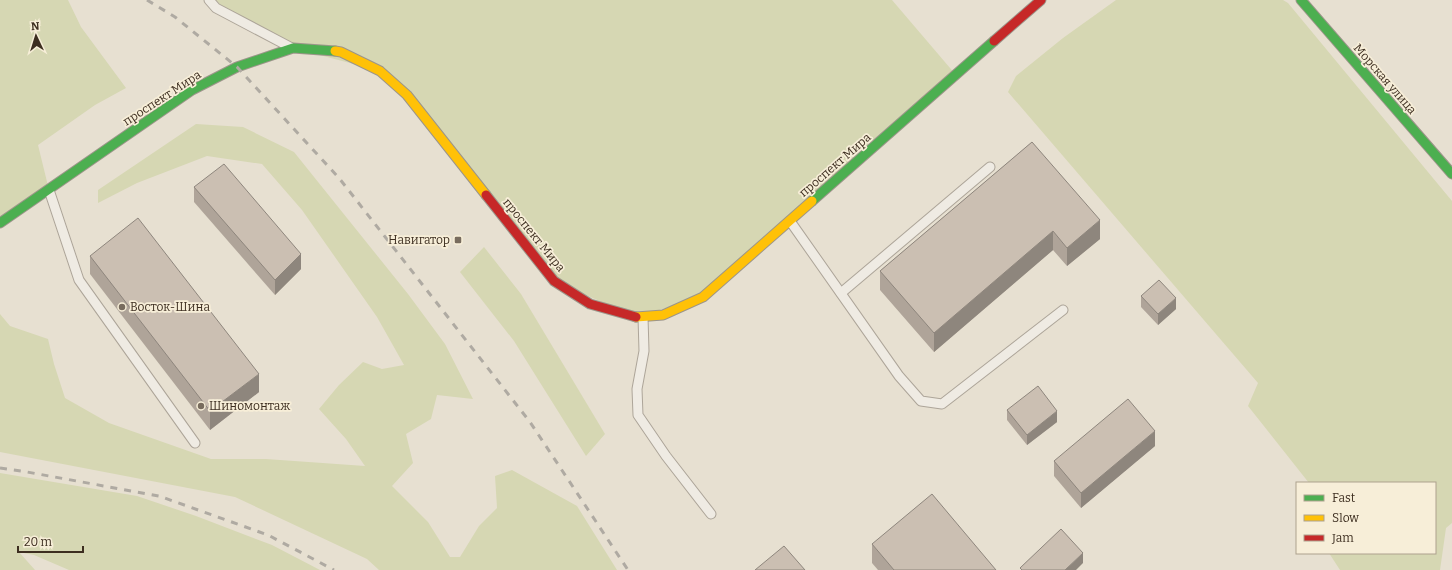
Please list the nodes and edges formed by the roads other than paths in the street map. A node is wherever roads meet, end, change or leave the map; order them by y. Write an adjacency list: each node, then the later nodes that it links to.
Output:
1 (209, 0): 4 (lane)
2 (1041, 0): 8 (main road, проспект Мира)
3 (1301, 0): 6 (main road, Морская улица)
4 (293, 48): 7 (main road, проспект Мира); 12 (main road, проспект Мира)
5 (990, 166): 10 (lane)
6 (1452, 174)
7 (49, 190): 9 (main road, проспект Мира); 13 (lane)
8 (790, 221): 10 (lane); 12 (main road, проспект Мира)
9 (0, 223)
10 (841, 293): 11 (lane)
11 (1063, 310)
12 (643, 317): 14 (lane)
13 (194, 443)
14 (711, 514)

